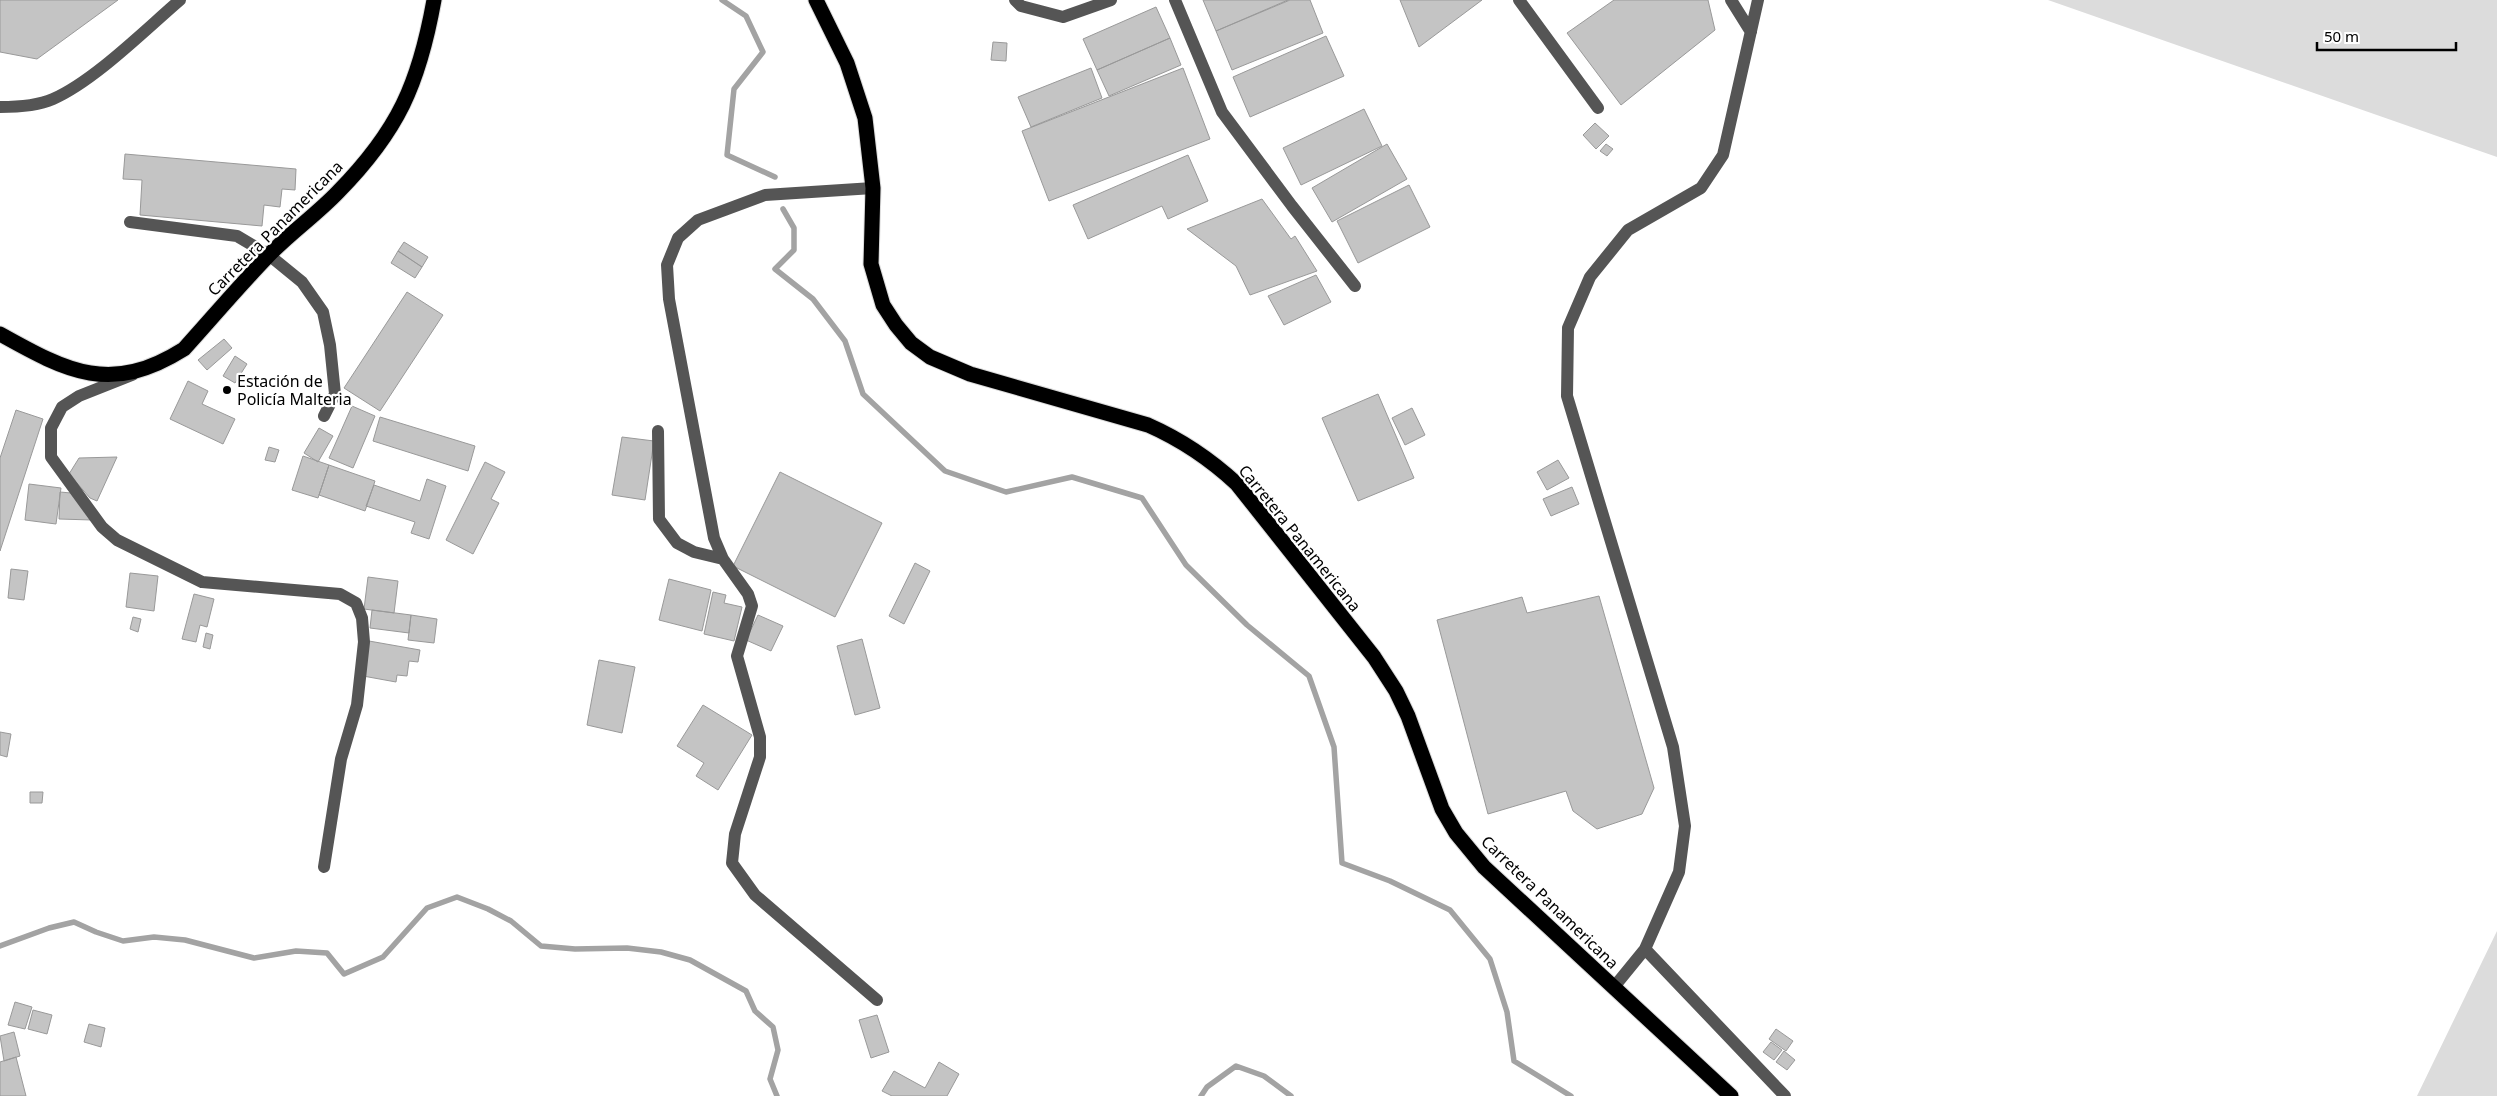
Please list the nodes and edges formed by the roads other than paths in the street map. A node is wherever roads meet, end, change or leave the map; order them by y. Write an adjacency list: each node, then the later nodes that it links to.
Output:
1 (180, 0): 11 (street)
2 (434, 0): 15 (highway, Carretera Panamericana)
3 (816, 0): 13 (highway, Carretera Panamericana)
4 (1015, 0): 5 (street)
5 (1111, 0)
6 (1175, 0): 16 (street)
7 (1519, 0): 12 (street)
8 (1731, 0): 10 (street)
9 (1758, 0): 10 (street)
10 (1751, 32): 23 (street)
11 (0, 107)
12 (1598, 108)
13 (873, 188): 21 (street); 24 (highway, Carretera Panamericana)
14 (130, 222): 15 (street)
15 (268, 255): 18 (highway, Carretera Panamericana); 19 (street)
16 (1355, 286)
17 (0, 334): 18 (highway, Carretera Panamericana)
18 (148, 368): 22 (street)
19 (324, 416)
20 (658, 431): 21 (street)
21 (723, 559): 25 (street)
22 (324, 867)
23 (1645, 949): 24 (street); 27 (street)
24 (1614, 987): 26 (highway, Carretera Panamericana)
25 (877, 1000)
26 (1732, 1096)
27 (1784, 1096)

